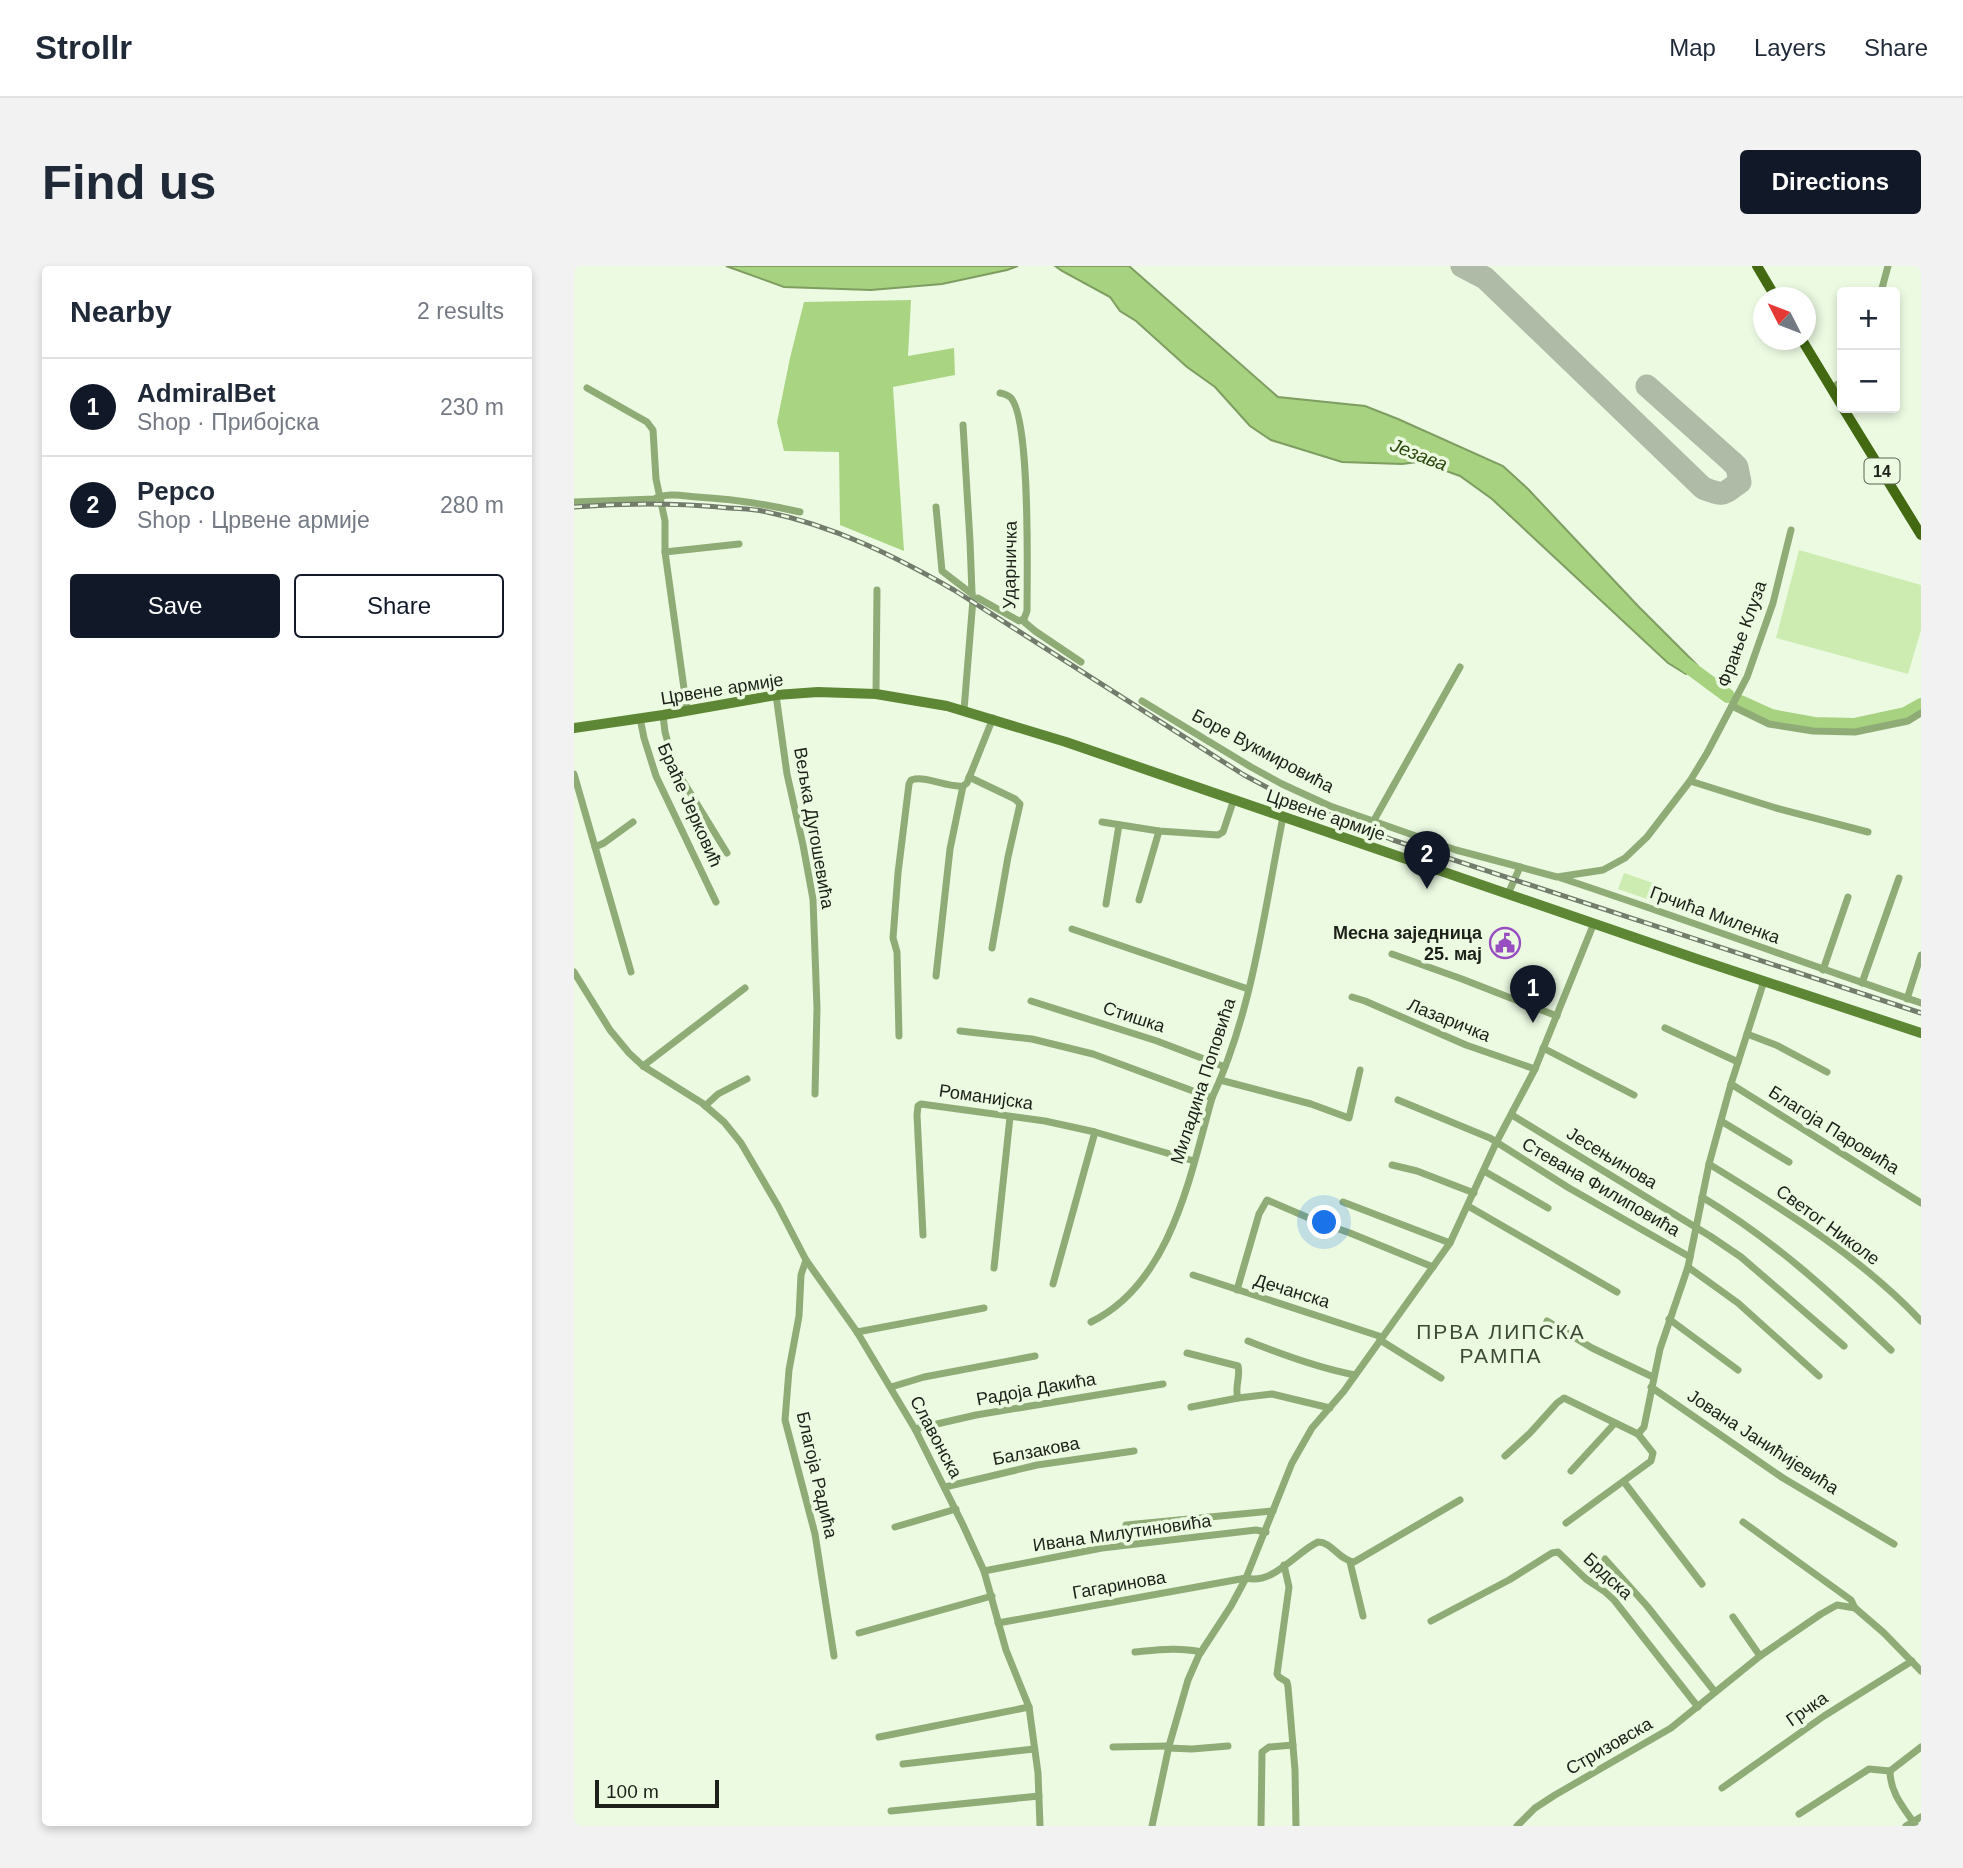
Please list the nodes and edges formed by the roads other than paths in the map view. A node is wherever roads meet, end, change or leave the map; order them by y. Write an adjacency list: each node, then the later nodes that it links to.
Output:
1 (1757, 266): 3 (main road)
2 (1888, 266): 4 (street)
3 (1769, 287)
4 (1882, 287)
5 (1808, 350): 8 (main road, 14)
6 (1837, 384): 8 (street)
7 (587, 388): 13 (street)
8 (1832, 388): 10 (main road, 14)
9 (1000, 393): 23 (street, Ударничка)
10 (1837, 397)
11 (1847, 413): 18 (main road, 14)
12 (963, 425): 22 (street)
13 (659, 496): 14 (street); 16 (street); 20 (street)
14 (574, 502)
15 (936, 507): 22 (street)
16 (800, 512)
17 (1791, 530): 29 (street, Фрање Клуза)
18 (1921, 535)
19 (739, 544): 20 (street)
20 (665, 552): 30 (street)
21 (877, 590): 26 (street)
22 (973, 595): 23 (street, Ударничка); 31 (street, Ударничка)
23 (1022, 620): 24 (street)
24 (1081, 662)
25 (1460, 667): 45 (street)
26 (876, 694): 27 (main road, Црвене армије); 31 (main road, Црвене армије)
27 (776, 695): 30 (main road, Црвене армије); 92 (street, Вељка Дугошевића)
28 (1142, 701): 45 (street, Боре Вукмировића)
29 (1732, 706): 32 (street); 39 (street, Фрање Клуза)
30 (687, 710): 33 (main road, Црвене армије)
31 (964, 710): 35 (main road, Црвене армије)
32 (1921, 713)
33 (663, 715): 34 (main road, Црвене армије); 50 (street)
34 (640, 718): 36 (main road, Црвене армије); 57 (street, Браће Јерковић)
35 (993, 718): 38 (street); 41 (main road, Црвене армије)
36 (574, 728)
37 (574, 774): 49 (street)
38 (970, 777): 40 (street); 61 (street)
39 (1690, 781): 48 (street); 52 (street, Фрање Клуза)
40 (963, 786): 67 (street); 81 (street)
41 (1234, 799): 42 (main road, Црвене армије); 47 (street)
42 (1283, 817): 54 (main road, Црвене армије); 71 (street, Миладина Поповића)
43 (633, 822): 49 (street)
44 (1102, 822): 46 (street)
45 (1373, 822): 51 (street, Боре Вукмировића)
46 (1119, 825): 47 (street); 58 (street)
47 (1159, 831): 56 (street)
48 (1868, 832)
49 (595, 847): 66 (street)
50 (727, 853)
51 (1520, 867): 52 (street, Фрање Клуза); 54 (street)
52 (1557, 877): 64 (street, Грчића Миленка)
53 (1899, 878): 69 (street)
54 (1508, 894): 59 (main road, Црвене армије)
55 (1848, 897): 64 (street)
56 (1139, 900)
57 (716, 902)
58 (1106, 904)
59 (1594, 923): 68 (main road, Црвене армије); 76 (street)
60 (1072, 929): 71 (street)
61 (992, 948)
62 (1392, 954): 76 (street)
63 (1921, 955): 73 (street)
64 (1823, 970): 69 (street, Грчића Миленка)
65 (574, 972): 84 (street, Славонска)
66 (631, 972)
67 (936, 976)
68 (1764, 981): 79 (main road, Црвене армије); 80 (street)
69 (1862, 983): 73 (street, Грчића Миленка)
70 (745, 988): 84 (street)
71 (1248, 989): 85 (street, Миладина Поповића)
72 (1352, 998): 86 (street, Лазаричка)
73 (1907, 999): 75 (street, Грчића Миленка)
74 (1031, 1001): 85 (street, Стишка)
75 (1921, 1003)
76 (1557, 1016): 82 (street)
77 (1665, 1028): 83 (street)
78 (960, 1031): 94 (street)
79 (1921, 1033)
80 (1747, 1034): 83 (street); 88 (street)
81 (899, 1036)
82 (1544, 1048): 86 (street); 93 (street)
83 (1738, 1062): 91 (street)
84 (643, 1066): 96 (street, Славонска)
85 (1225, 1067): 90 (street, Миладина Поповића)
86 (1535, 1069): 97 (street)
87 (1360, 1070): 90 (street)
88 (1827, 1072)
89 (747, 1079): 96 (street)
90 (1220, 1080): 94 (street, Миладина Поповића)
91 (1731, 1084): 99 (street); 110 (street, Благоја Паровића)
92 (815, 1094)
93 (1634, 1095)
94 (1212, 1098): 102 (street, Миладина Поповића)
95 (1398, 1100): 101 (street, Стевана Филиповића)
96 (705, 1106): 117 (street, Славонска)
97 (1512, 1115): 101 (street); 113 (street, Јесењинова)
98 (1010, 1117): 100 (street, Романијска); 114 (street, Романијска); 120 (street)
99 (1721, 1121): 103 (street); 104 (street)
100 (1095, 1132): 102 (street, Романијска); 122 (street)
101 (1496, 1143): 106 (street); 116 (street, Стевана Филиповића)
102 (1194, 1161): 129 (street, Миладина Поповића)
103 (1789, 1162)
104 (1709, 1164): 108 (street); 128 (street, Светог Николе)
105 (1392, 1165): 107 (street)
106 (1484, 1171): 107 (street); 112 (street)
107 (1474, 1193): 111 (street)
108 (1702, 1197): 113 (street); 134 (street)
109 (1343, 1202): 115 (street)
110 (1921, 1203)
111 (1468, 1206): 115 (street); 124 (street)
112 (1548, 1208)
113 (1696, 1226): 116 (street); 133 (street, Јесењинова)
114 (923, 1235)
115 (1450, 1243): 118 (street)
116 (1690, 1257): 119 (street)
117 (806, 1260): 130 (street, Славонска); 180 (street, Благоја Радића)
118 (1433, 1267): 123 (street); 131 (street)
119 (1688, 1267): 126 (street); 139 (street)
120 (994, 1268)
121 (1193, 1275): 123 (street, Дечанска)
122 (1054, 1284)
123 (1237, 1290): 131 (street, Дечанска)
124 (1617, 1292)
125 (984, 1308): 130 (street)
126 (1669, 1319): 137 (street); 140 (street)
127 (1547, 1321): 140 (street)
128 (1921, 1321)
129 (1091, 1322)
130 (858, 1332): 143 (street, Славонска)
131 (1381, 1339): 138 (street); 141 (street, Дечанска)
132 (1248, 1342): 138 (street)
133 (1844, 1346)
134 (1891, 1350)
135 (1187, 1353): 145 (street)
136 (1035, 1356): 143 (street)
137 (1738, 1370)
138 (1355, 1375): 147 (street)
139 (1819, 1376)
140 (1653, 1377): 144 (street)
141 (1441, 1378)
142 (1163, 1384): 149 (street, Радоја Дакића)
143 (891, 1387): 149 (street, Славонска)
144 (1651, 1387): 150 (street); 164 (street, Јована Јанићијевића)
145 (1238, 1398): 146 (street); 147 (street)
146 (1191, 1408)
147 (1330, 1408): 158 (street)
148 (1615, 1423): 150 (street); 152 (street); 153 (street)
149 (915, 1429): 155 (street, Славонска)
150 (1638, 1434): 154 (street)
151 (1134, 1451): 155 (street, Балзакова)
152 (1505, 1456)
153 (1572, 1471)
154 (1624, 1482): 160 (street); 170 (street)
155 (945, 1487): 157 (street, Славонска)
156 (1460, 1500): 166 (street)
157 (956, 1509): 162 (street); 168 (street, Славонска)
158 (1273, 1511): 161 (street); 163 (street)
159 (1743, 1522): 172 (street)
160 (1566, 1523)
161 (1126, 1525)
162 (894, 1527)
163 (1266, 1532): 168 (street, Ивана Милутиновића); 169 (street)
164 (1894, 1544)
165 (1605, 1559): 184 (street)
166 (1350, 1562): 167 (street, Гагаринова); 173 (street)
167 (1284, 1565): 169 (street, Гагаринова); 188 (street)
168 (984, 1571): 171 (street, Славонска)
169 (1246, 1578): 176 (street, Гагаринова); 179 (street)
170 (1702, 1584)
171 (992, 1596): 176 (street, Славонска); 177 (street)
172 (1855, 1608): 181 (street, Стризовска); 182 (street)
173 (1363, 1616)
174 (1733, 1617): 181 (street)
175 (1430, 1621): 186 (street, Брдска)
176 (998, 1623): 185 (street, Славонска)
177 (859, 1633)
178 (1135, 1652): 179 (street)
179 (1201, 1652): 191 (street)
180 (834, 1656)
181 (1760, 1656): 184 (street, Стризовска)
182 (1912, 1661): 183 (street); 196 (street, Грчка)
183 (1921, 1671)
184 (1716, 1692): 186 (street, Стризовска)
185 (1029, 1707): 187 (street); 193 (street, Славонска)
186 (1698, 1707): 206 (street, Стризовска)
187 (879, 1737)
188 (1293, 1745): 204 (street); 205 (street)
189 (1228, 1746): 191 (street)
190 (1113, 1747): 191 (street)
191 (1169, 1747): 203 (street)
192 (1921, 1747): 195 (street)
193 (1034, 1749): 194 (street); 197 (street, Славонска)
194 (903, 1764)
195 (1890, 1771): 199 (street); 201 (street)
196 (1722, 1788)
197 (1039, 1796): 198 (street); 202 (street, Славонска)
198 (891, 1811)
199 (1799, 1814)
200 (1921, 1816): 201 (street)
201 (1912, 1825)
202 (1040, 1826)
203 (1152, 1826)
204 (1261, 1826)
205 (1296, 1826)
206 (1517, 1826)

